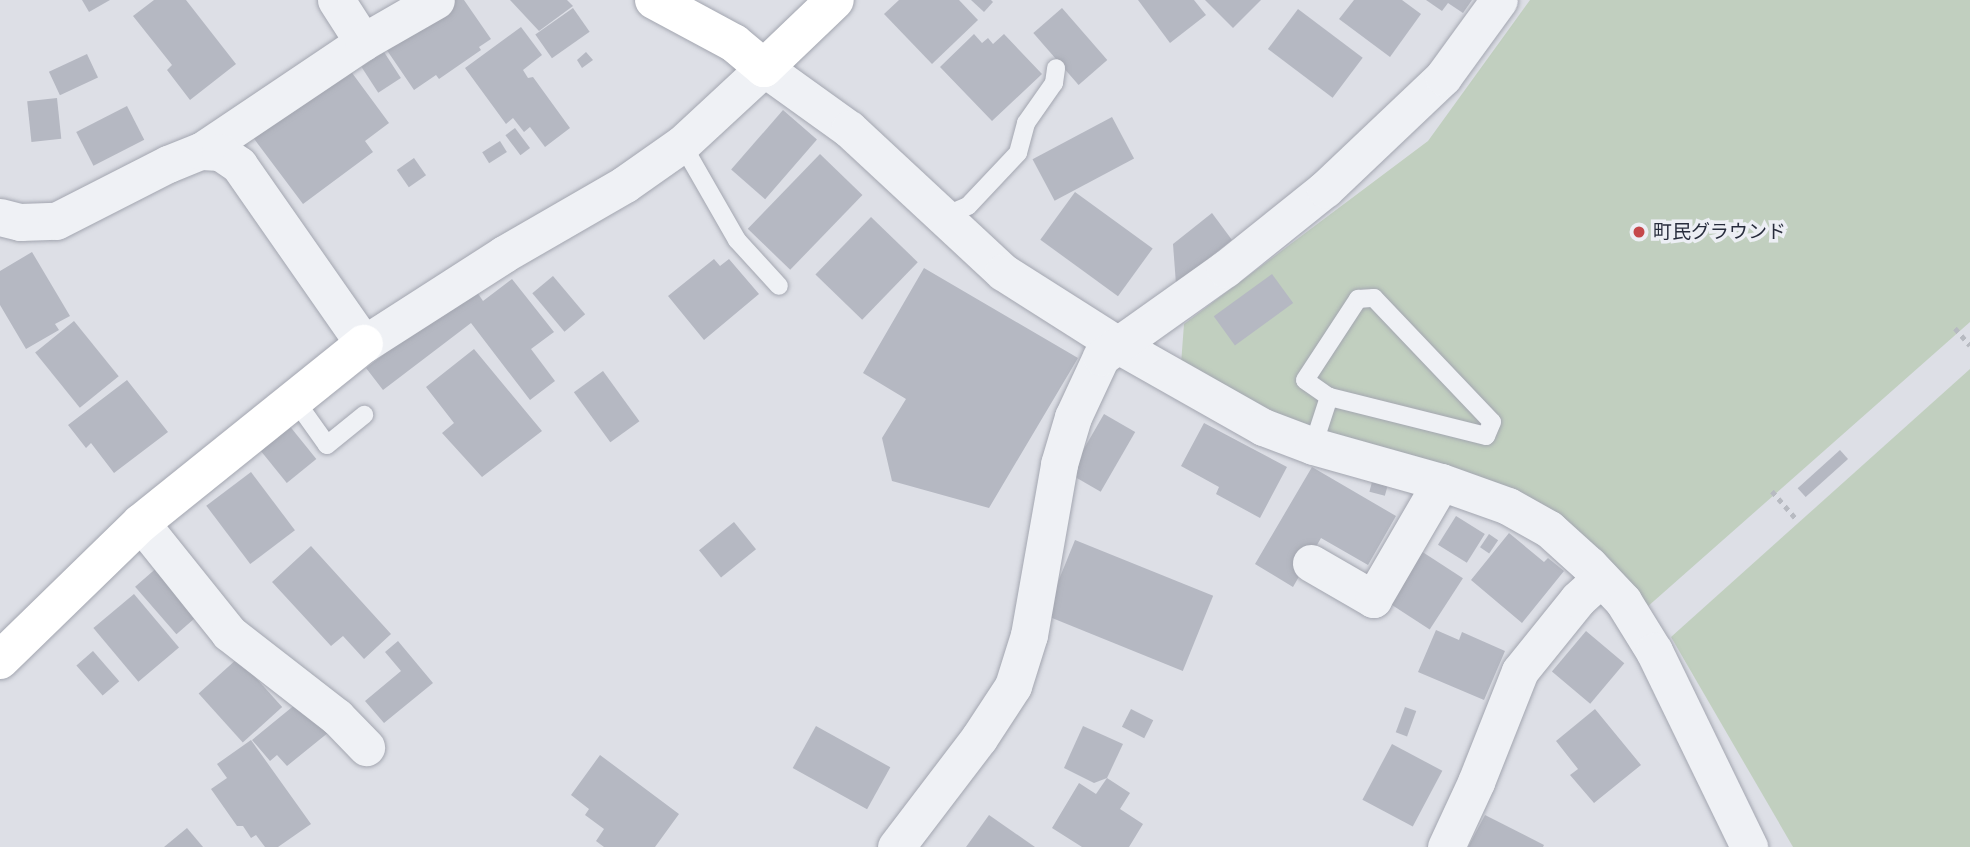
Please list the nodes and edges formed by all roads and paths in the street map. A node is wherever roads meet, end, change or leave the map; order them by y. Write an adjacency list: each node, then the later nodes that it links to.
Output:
1 (336, 0): 6 (street)
2 (436, 0): 6 (street)
3 (654, 0): 7 (street)
4 (835, 0): 7 (street)
5 (1499, 0): 16 (street)
6 (363, 42): 10 (street)
7 (764, 68): 9 (street); 12 (street)
8 (1056, 68): 12 (lane)
9 (682, 144): 13 (lane); 15 (street)
10 (201, 151): 11 (street); 15 (street)
11 (0, 217)
12 (942, 217): 16 (street)
13 (779, 286)
14 (1955, 328): 17 (path)
15 (364, 344): 19 (street)
16 (1118, 345): 21 (street); 30 (street)
17 (1970, 345)
18 (1329, 397): 18 (lane); 21 (lane)
19 (295, 400): 20 (lane); 25 (street)
20 (364, 415)
21 (1313, 446): 22 (street)
22 (1441, 482): 26 (street); 27 (street)
23 (1772, 491): 24 (path)
24 (1796, 519)
25 (141, 523): 28 (street); 29 (street)
26 (1311, 563)
27 (1601, 578): 31 (street); 32 (street)
28 (0, 660)
29 (366, 747)
30 (896, 847)
31 (1446, 847)
32 (1749, 847)

